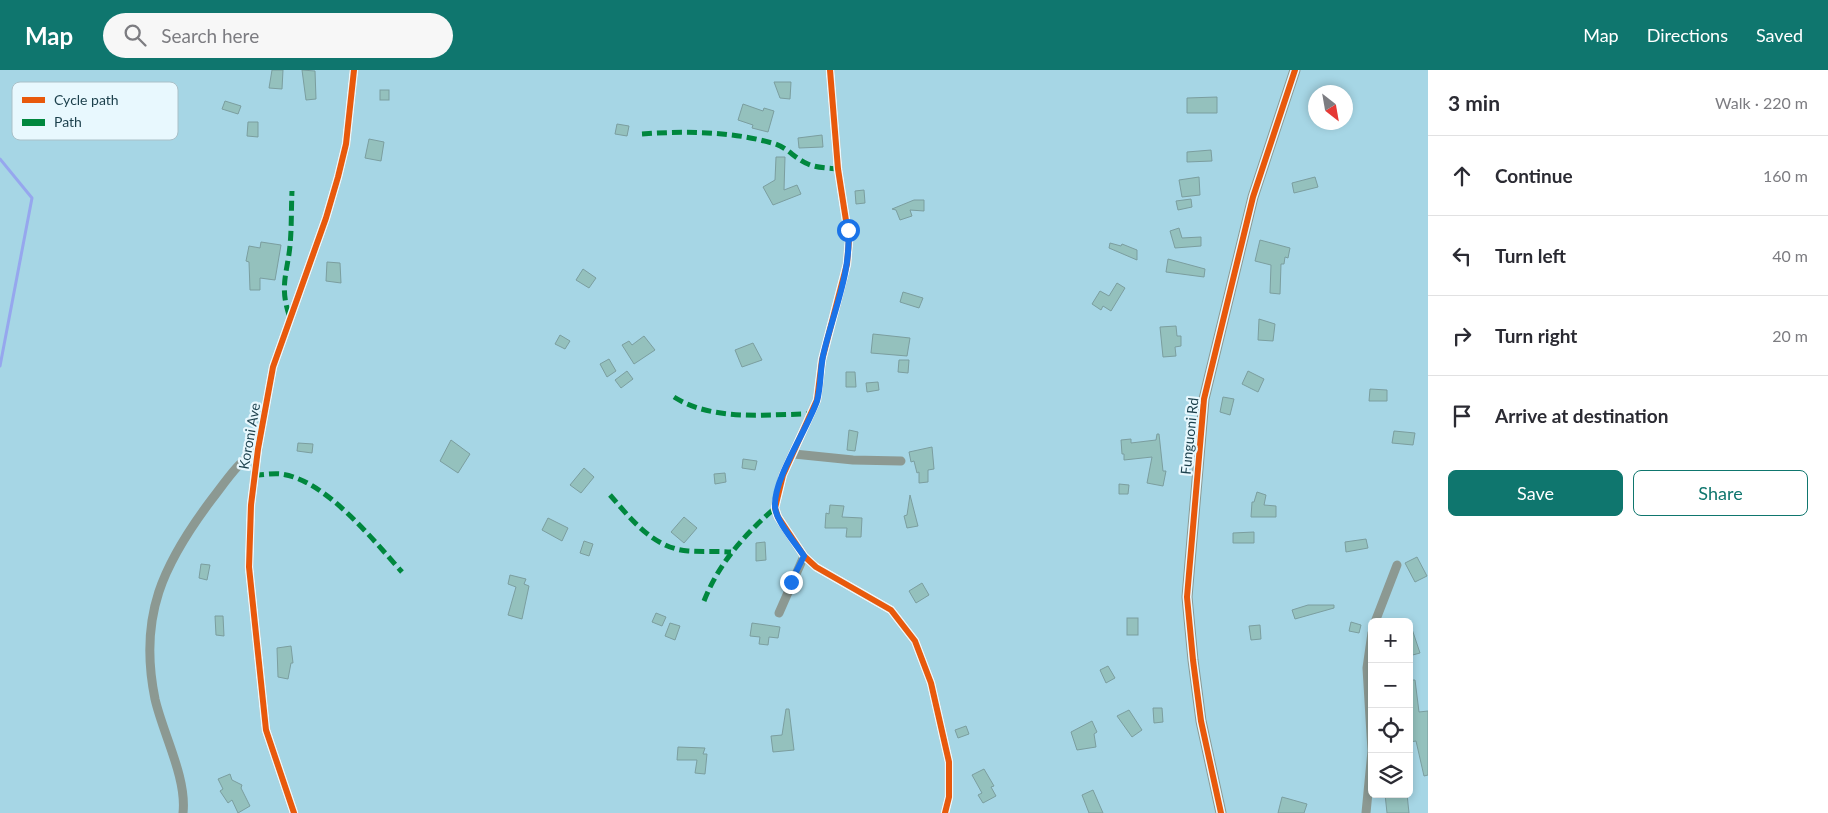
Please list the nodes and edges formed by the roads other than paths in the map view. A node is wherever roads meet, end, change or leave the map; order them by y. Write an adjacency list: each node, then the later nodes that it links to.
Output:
1 (354, 70): 4 (street, Koroni Ave)
2 (830, 70): 5 (street)
3 (1295, 70): 15 (street, Funguoni Rd)
4 (258, 449): 12 (street); 13 (street, Koroni Ave)
5 (794, 454): 6 (street); 7 (street)
6 (901, 461)
7 (804, 556): 9 (street); 14 (street)
8 (1397, 565): 10 (street)
9 (779, 613)
10 (1377, 618)
11 (1368, 661): 16 (street)
12 (183, 813)
13 (294, 813)
14 (946, 813)
15 (1220, 813)
16 (1366, 813)

